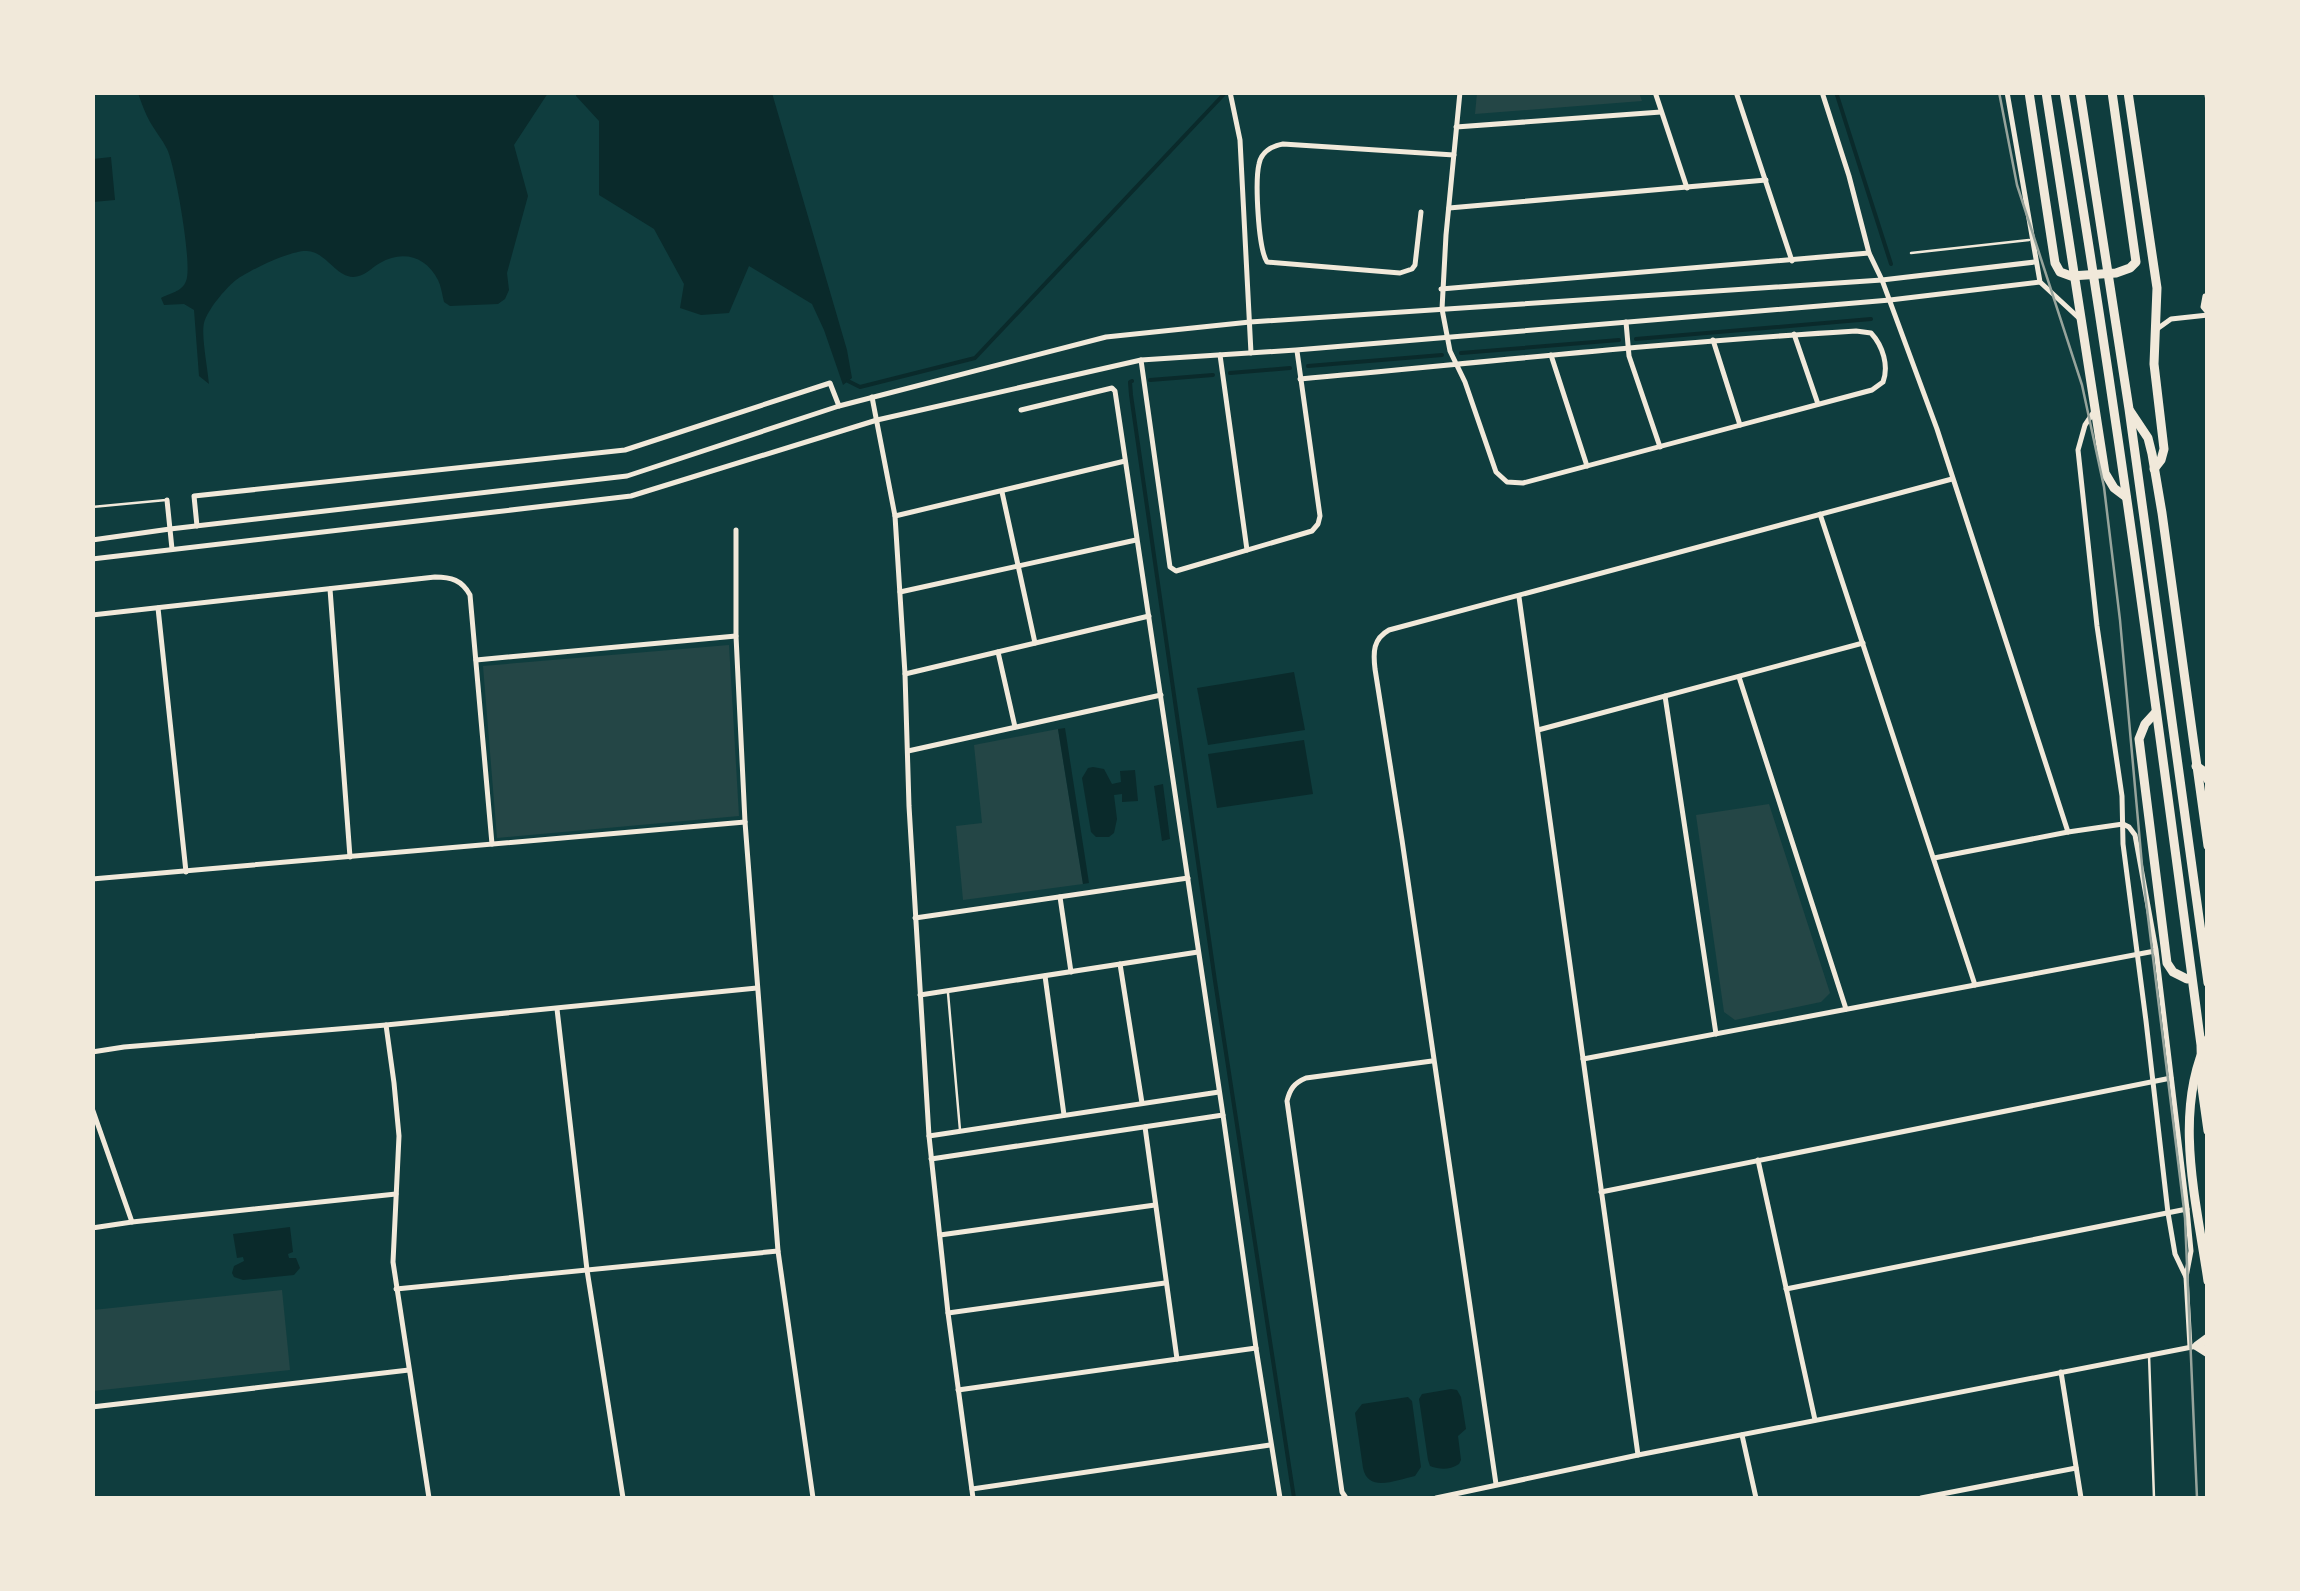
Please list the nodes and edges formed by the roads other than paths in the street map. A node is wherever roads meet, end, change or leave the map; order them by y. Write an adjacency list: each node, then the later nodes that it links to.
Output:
1 (1230, 92): 35 (street)
2 (1460, 92): 16 (street)
3 (1655, 92): 15 (street)
4 (1736, 92): 18 (street)
5 (1822, 92): 23 (street)
6 (2007, 92): 22 (street)
7 (2028, 92): 11 (highway)
8 (2046, 92): 34 (highway)
9 (2064, 92): 63 (highway)
10 (2080, 92): 52 (highway)
11 (2112, 92)
12 (2128, 92): 37 (highway)
13 (2206, 92): 14 (street)
14 (2208, 104)
15 (1662, 112): 16 (street); 19 (street)
16 (1456, 127): 17 (street)
17 (1454, 155): 20 (street); 21 (street)
18 (1766, 180): 19 (street); 25 (street)
19 (1687, 188): 20 (street)
20 (1449, 208): 29 (street)
21 (1421, 212)
22 (2031, 240): 24 (lane); 26 (street)
23 (1869, 253): 25 (street); 27 (street)
24 (1911, 253)
25 (1792, 260): 29 (street)
26 (2036, 262): 27 (street); 28 (street)
27 (1882, 280): 31 (street); 32 (street)
28 (2040, 282): 31 (street); 34 (street)
29 (1442, 289): 32 (street)
30 (2205, 296): 33 (street)
31 (1890, 300): 36 (street); 61 (street)
32 (1442, 309): 35 (street); 39 (street)
33 (2208, 314): 37 (street)
34 (2081, 321): 53 (highway)
35 (1250, 322): 43 (street); 49 (street)
36 (1626, 322): 39 (street); 41 (street)
37 (2156, 329): 60 (highway)
38 (1794, 334): 40 (street); 50 (street); 50 (street)
39 (1447, 338): 42 (street); 47 (street)
40 (1713, 340): 41 (street); 56 (street)
41 (1628, 348): 45 (street); 57 (street)
42 (1296, 350): 43 (street); 48 (street)
43 (1251, 352): 44 (street)
44 (1220, 355): 46 (street); 74 (street)
45 (1551, 356): 47 (street); 59 (street)
46 (1141, 360): 55 (street); 74 (street)
47 (1457, 365): 48 (street); 59 (street)
48 (1300, 378): 74 (street)
49 (872, 397): 51 (street); 55 (street)
50 (1818, 404): 56 (street)
51 (839, 406): 68 (street); 68 (street)
52 (2128, 408): 60 (highway); 117 (highway)
53 (2095, 409): 63 (highway); 99 (street)
54 (1021, 410): 58 (street)
55 (877, 420): 67 (street); 73 (street)
56 (1740, 425): 57 (street)
57 (1660, 446): 59 (street)
58 (1126, 462): 62 (street); 72 (street)
59 (1588, 466)
60 (2154, 468): 96 (highway)
61 (1952, 479): 66 (street); 100 (street)
62 (1002, 492): 67 (street); 76 (street)
63 (2126, 496): 92 (highway)
64 (166, 500): 65 (lane); 69 (street)
65 (92, 508)
66 (1820, 514): 79 (street); 85 (street)
67 (895, 516): 78 (street)
68 (197, 526): 69 (street)
69 (170, 529): 71 (street); 73 (street)
70 (736, 530): 83 (street)
71 (92, 540)
72 (1137, 540): 76 (street); 82 (street)
73 (172, 549): 75 (street)
74 (1247, 550)
75 (92, 560)
76 (1019, 566): 78 (street); 84 (street)
77 (330, 589): 80 (street); 87 (street); 103 (street)
78 (900, 592): 88 (street)
79 (1519, 596): 94 (street); 129 (street)
80 (158, 608): 81 (street); 105 (street)
81 (92, 615)
82 (1150, 616): 84 (street); 90 (street)
83 (736, 636): 87 (street); 98 (street)
84 (1035, 643): 86 (street)
85 (1863, 644): 89 (street); 104 (street)
86 (998, 652): 88 (street); 93 (street)
87 (476, 660): 101 (street)
88 (905, 674): 95 (street)
89 (1739, 677): 91 (street); 123 (street)
90 (1160, 695): 93 (street); 106 (street)
91 (1665, 696): 94 (street); 125 (street)
92 (2156, 712): 116 (highway); 139 (highway)
93 (1015, 727): 95 (street)
94 (1538, 730): 128 (street)
95 (908, 751): 109 (street)
96 (2196, 766): 97 (highway); 102 (highway)
97 (2208, 780)
98 (746, 822): 101 (street); 119 (street)
99 (2124, 824): 100 (street); 110 (street); 112 (street)
100 (2068, 832): 104 (street)
101 (492, 845): 103 (street)
102 (2208, 846)
103 (350, 857): 105 (street)
104 (1934, 858): 118 (street)
105 (186, 872): 107 (street)
106 (1188, 878): 108 (street); 111 (street)
107 (92, 879)
108 (1060, 897): 109 (street); 114 (street)
109 (915, 918): 121 (street)
110 (2156, 950): 112 (street); 130 (street)
111 (1198, 952): 113 (street); 132 (street)
112 (2136, 954): 118 (street); 131 (street)
113 (1120, 964): 114 (street); 133 (street)
114 (1070, 972): 115 (street)
115 (1045, 976): 120 (street); 135 (street)
116 (2188, 980)
117 (2208, 983)
118 (1975, 984): 123 (street)
119 (757, 988): 122 (street); 151 (street)
120 (948, 991): 121 (street); 138 (lane)
121 (920, 995): 140 (street)
122 (557, 1008): 124 (street); 152 (street)
123 (1846, 1009): 125 (street)
124 (386, 1026): 127 (street); 144 (street)
125 (1716, 1034): 128 (street)
126 (2208, 1039): 154 (highway)
127 (92, 1052)
128 (1583, 1059): 143 (street)
129 (1434, 1060): 174 (street); 181 (street)
130 (2171, 1078): 131 (street); 146 (street)
131 (2153, 1081): 142 (street); 147 (street)
132 (1219, 1092): 133 (street); 136 (street)
133 (1142, 1104): 135 (street)
134 (92, 1108): 148 (street)
135 (1064, 1115): 138 (street)
136 (1223, 1115): 137 (street); 161 (street)
137 (1144, 1127): 141 (street); 145 (street)
138 (960, 1131): 140 (street)
139 (2208, 1131)
140 (928, 1136): 141 (street)
141 (930, 1158): 150 (street)
142 (1758, 1160): 143 (street); 157 (street)
143 (1601, 1192): 172 (street)
144 (396, 1194): 148 (street); 156 (street)
145 (1155, 1204): 150 (street); 155 (street)
146 (2188, 1209): 147 (street); 153 (street)
147 (2168, 1213): 153 (street); 157 (street)
148 (132, 1222): 149 (street)
149 (92, 1228)
150 (939, 1235): 158 (street)
151 (778, 1250): 152 (street); 178 (street)
152 (588, 1270): 156 (street); 177 (street)
153 (2186, 1277): 160 (street)
154 (2208, 1282)
155 (1165, 1284): 158 (street); 164 (street)
156 (396, 1289): 165 (street)
157 (1786, 1289): 169 (street)
158 (948, 1313): 167 (street)
159 (2208, 1338): 160 (highway)
160 (2193, 1346): 162 (highway); 163 (street)
161 (1256, 1348): 164 (street); 171 (street)
162 (2208, 1352)
163 (2149, 1354): 166 (street); 186 (lane)
164 (1176, 1359): 167 (street)
165 (409, 1370): 168 (street); 176 (street)
166 (2061, 1372): 169 (street); 173 (street)
167 (958, 1390): 175 (street)
168 (92, 1408)
169 (1815, 1420): 170 (street)
170 (1742, 1435): 172 (street); 183 (street)
171 (1271, 1444): 175 (street); 180 (street)
172 (1638, 1456): 174 (street)
173 (2076, 1468): 184 (street); 185 (street)
174 (1496, 1484): 182 (street)
175 (972, 1489): 179 (street)
176 (429, 1498)
177 (623, 1498)
178 (812, 1498)
179 (973, 1498)
180 (1280, 1498)
181 (1346, 1498)
182 (1436, 1498)
183 (1756, 1498)
184 (1921, 1498)
185 (2080, 1498)
186 (2154, 1498)

